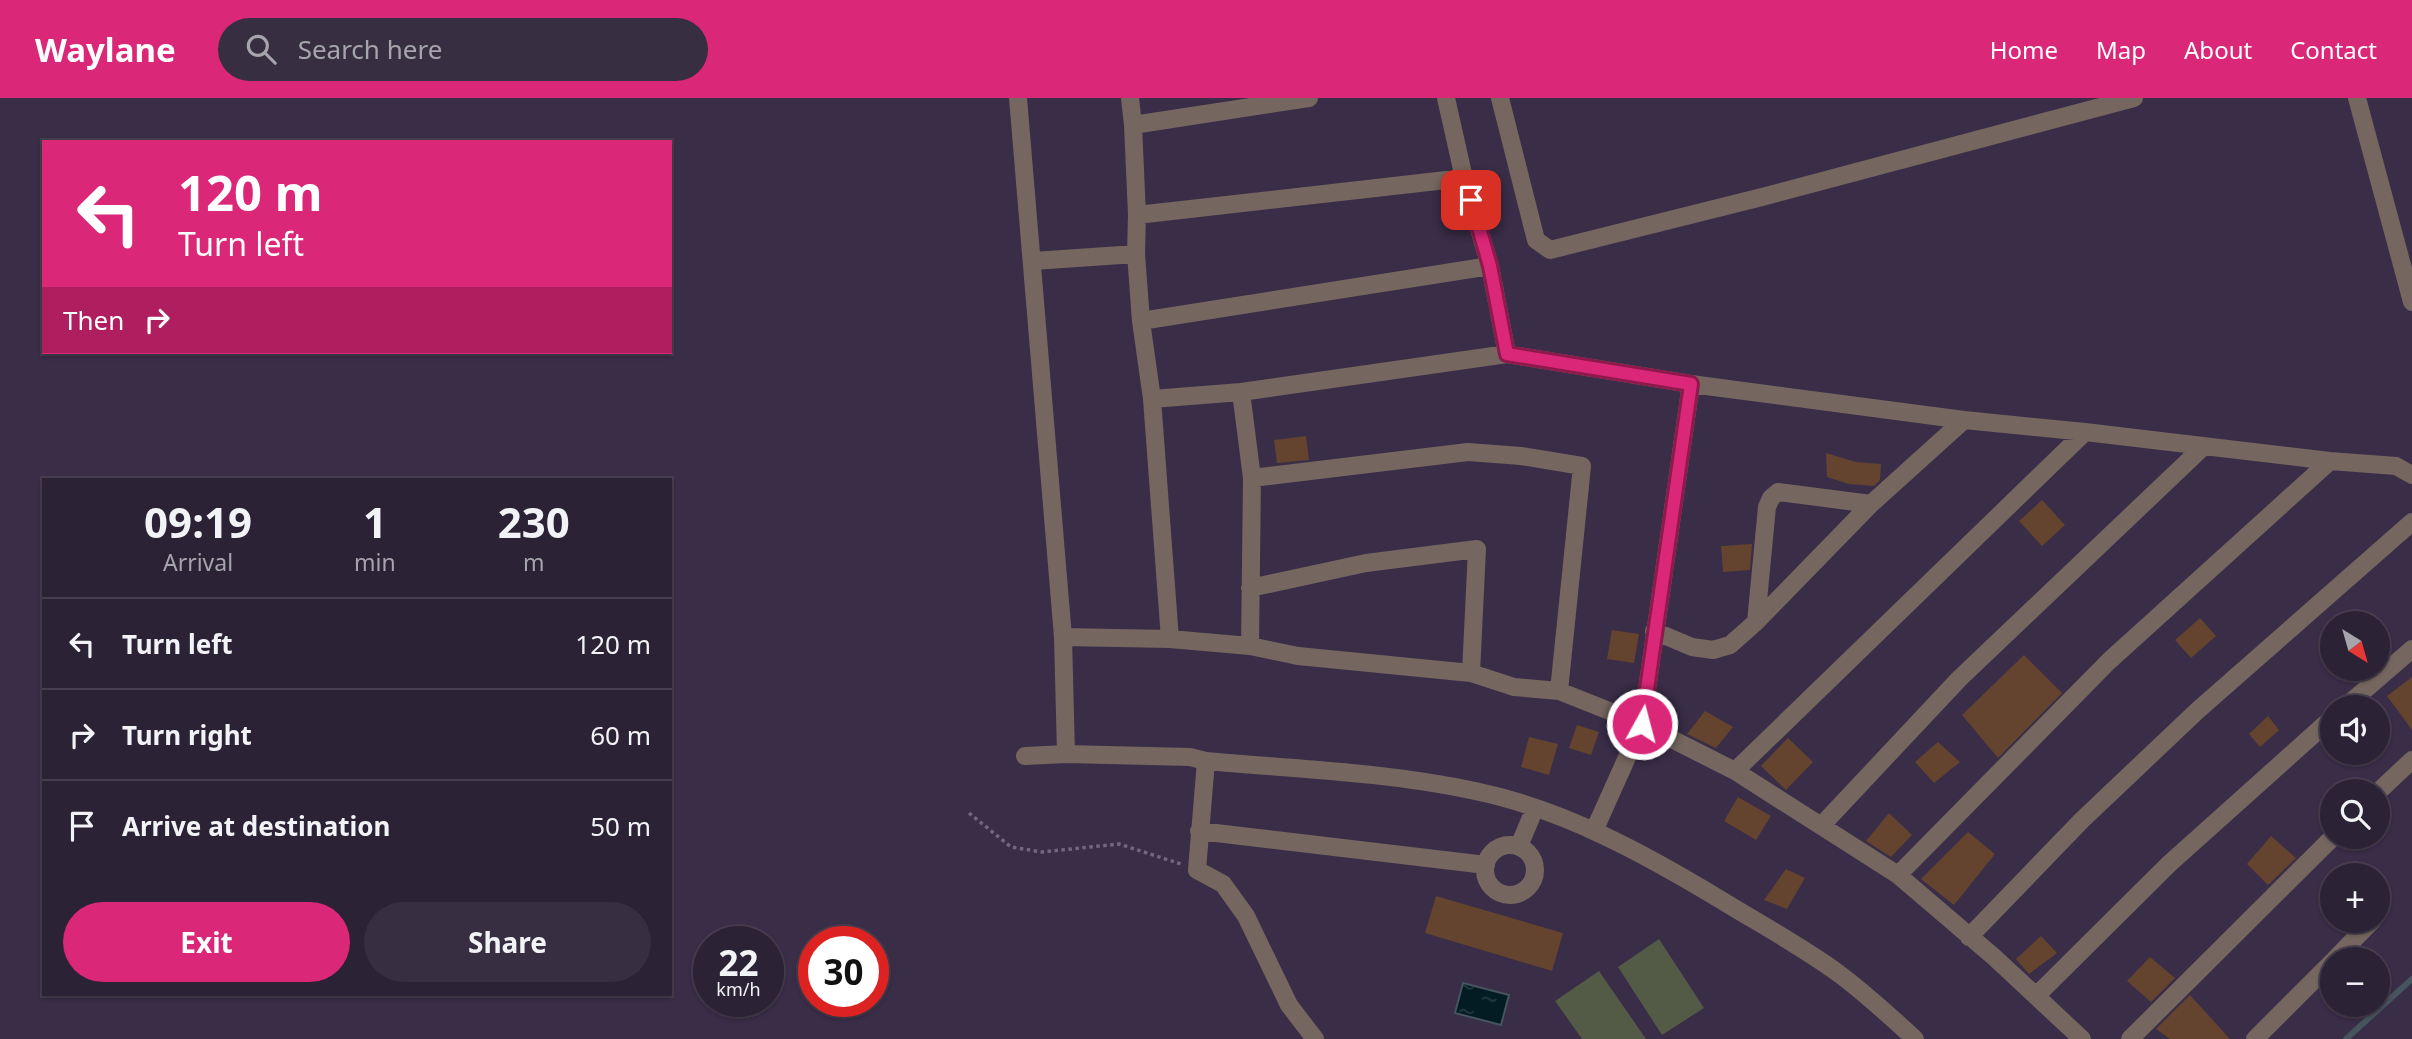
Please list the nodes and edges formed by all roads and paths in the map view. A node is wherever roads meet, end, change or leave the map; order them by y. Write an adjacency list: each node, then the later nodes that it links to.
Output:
1 (1018, 98): 12 (street)
2 (1130, 98): 8 (street)
3 (1309, 98): 8 (street)
4 (1446, 98): 9 (street)
5 (1500, 98): 6 (street)
6 (2134, 98)
7 (2357, 98): 14 (street)
8 (1133, 125): 10 (street)
9 (1464, 178): 10 (street); 13 (street)
10 (1137, 215): 11 (street)
11 (1136, 254): 12 (street); 15 (street)
12 (1033, 261): 31 (street)
13 (1490, 266): 15 (street); 16 (street)
14 (2412, 302)
15 (1141, 321): 19 (street)
16 (1507, 354): 17 (street); 18 (street)
17 (1691, 384): 20 (street); 30 (street)
18 (1241, 392): 19 (street); 25 (street)
19 (1152, 399): 32 (street)
20 (1964, 420): 21 (street); 26 (street)
21 (2085, 432): 22 (street); 44 (street)
22 (2203, 447): 23 (street); 48 (street)
23 (2330, 461): 24 (street); 55 (street)
24 (2412, 475)
25 (1252, 478): 28 (street); 36 (street)
26 (1871, 504): 29 (street); 29 (street)
27 (2412, 522): 57 (street)
28 (1250, 588): 33 (street); 35 (street)
29 (1756, 622): 30 (street)
30 (1654, 631): 38 (street)
31 (1063, 637): 32 (street); 40 (street)
32 (1170, 639): 33 (street)
33 (1250, 646): 35 (street)
34 (2412, 649): 37 (street)
35 (1471, 673): 36 (street)
36 (1559, 691): 38 (street)
37 (2359, 695)
38 (1642, 724): 44 (street); 50 (street)
39 (2320, 729): 60 (street)
40 (1066, 754): 41 (street); 43 (street)
41 (1025, 756)
42 (2412, 760): 45 (street)
43 (1206, 761): 46 (street); 49 (street)
44 (1735, 771): 48 (street)
45 (2390, 781)
46 (1535, 808): 50 (street); 51 (street)
47 (969, 813): 54 (path)
48 (1821, 826): 55 (street)
49 (1199, 831): 53 (street); 54 (street)
50 (1594, 831): 62 (street)
51 (1519, 846): 53 (street); 53 (street)
52 (2321, 849): 64 (street)
53 (1486, 866)
54 (1197, 870): 61 (street)
55 (1898, 875): 57 (street)
56 (2360, 933): 58 (street)
57 (1969, 937): 60 (street)
58 (2347, 947)
59 (2320, 974): 65 (street)
60 (2036, 996): 63 (street)
61 (1315, 1039)
62 (1915, 1039)
63 (2082, 1039)
64 (2130, 1039)
65 (2255, 1039)

